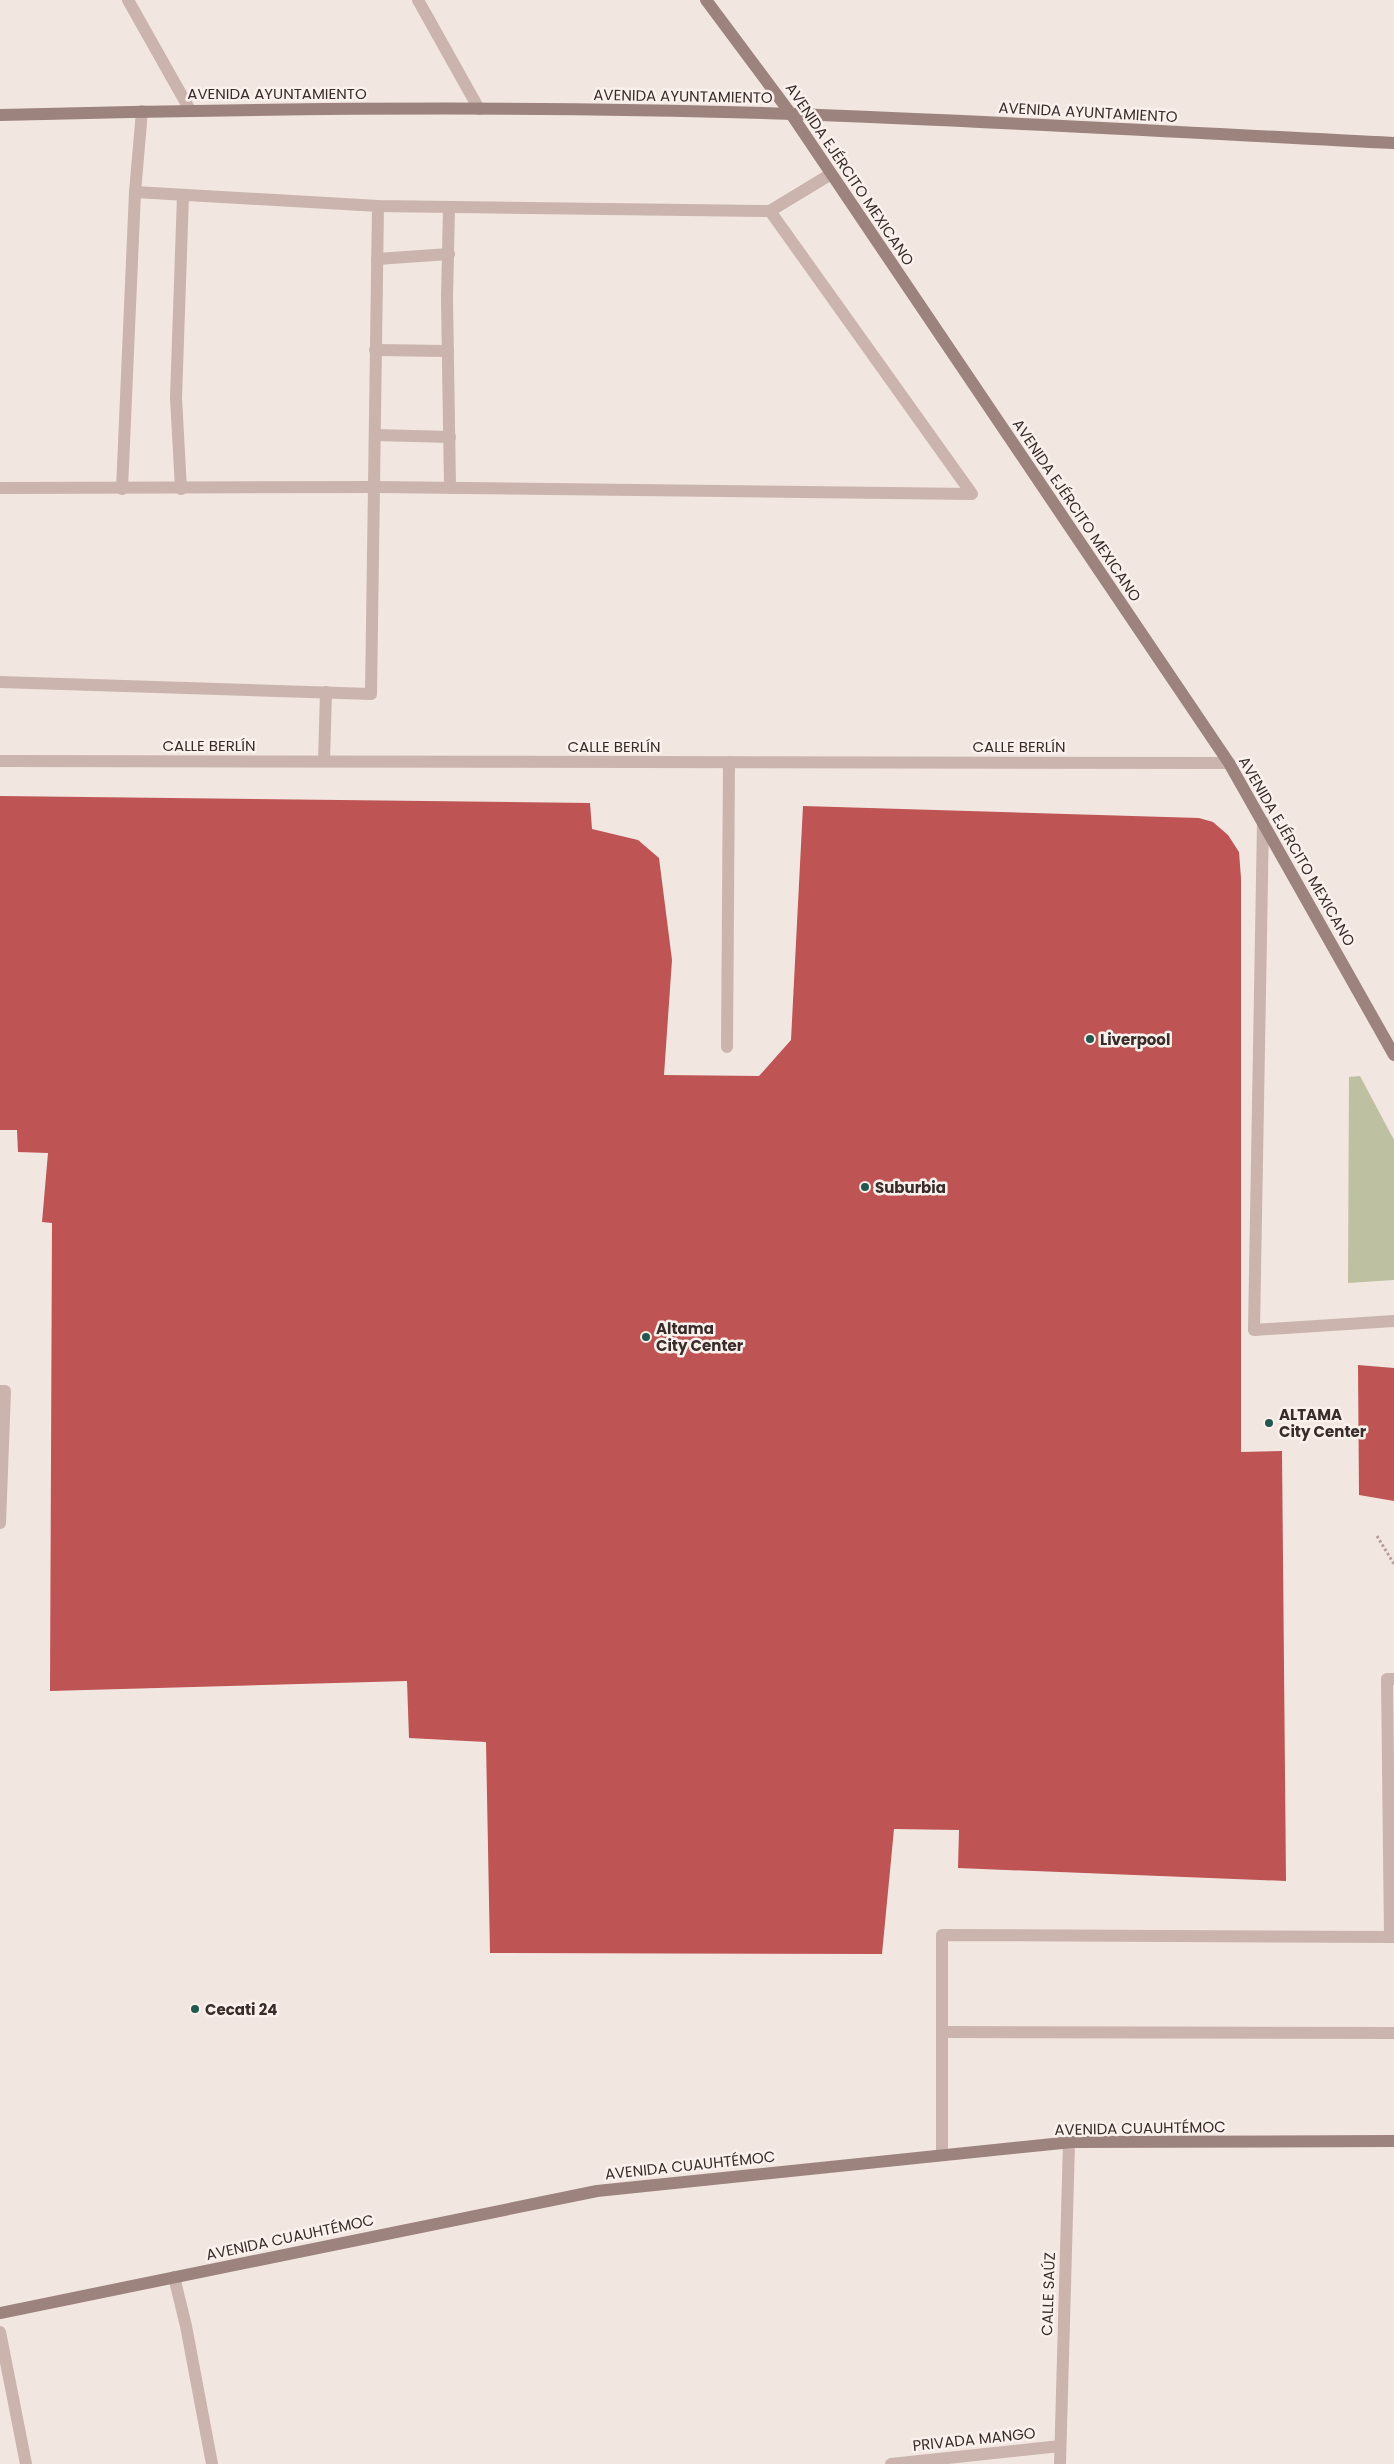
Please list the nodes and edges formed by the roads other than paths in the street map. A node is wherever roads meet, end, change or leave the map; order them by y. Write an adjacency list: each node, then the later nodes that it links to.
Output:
1 (128, 0): 5 (street)
2 (418, 0): 4 (street)
3 (706, 0): 8 (street, AVENIDA EJÉRCITO MEXICANO)
4 (480, 109): 5 (street, AVENIDA AYUNTAMIENTO); 8 (street, AVENIDA AYUNTAMIENTO)
5 (190, 110): 6 (street, AVENIDA AYUNTAMIENTO)
6 (142, 111): 7 (street, AVENIDA AYUNTAMIENTO); 11 (street)
7 (0, 114)
8 (791, 114): 9 (street, AVENIDA AYUNTAMIENTO); 10 (street, AVENIDA EJÉRCITO MEXICANO)
9 (1394, 143)
10 (831, 174): 15 (street); 32 (street, AVENIDA EJÉRCITO MEXICANO)
11 (136, 192): 12 (street); 25 (street)
12 (183, 195): 13 (street); 26 (street)
13 (378, 206): 14 (street); 17 (street)
14 (449, 207): 15 (street); 16 (street)
15 (770, 211): 24 (street)
16 (448, 254): 17 (street); 19 (street)
17 (377, 259): 18 (street)
18 (375, 350): 19 (street); 20 (street)
19 (448, 351): 21 (street)
20 (375, 435): 21 (street); 22 (street)
21 (450, 437): 24 (street)
22 (375, 487): 24 (street); 26 (street); 28 (street)
23 (0, 488): 25 (street)
24 (450, 488)
25 (122, 489): 26 (street)
26 (181, 489)
27 (0, 682): 28 (street)
28 (326, 692): 30 (street)
29 (0, 760): 30 (street, CALLE BERLÍN)
30 (324, 761): 31 (street, CALLE BERLÍN)
31 (729, 762): 32 (street, CALLE BERLÍN); 34 (street)
32 (1229, 763): 33 (street, AVENIDA EJÉRCITO MEXICANO)
33 (1263, 822): 35 (street, AVENIDA EJÉRCITO MEXICANO); 36 (street)
34 (727, 1047)
35 (1394, 1055)
36 (1394, 1321)
37 (0, 1391): 38 (street)
38 (1, 1481): 39 (street)
39 (0, 1523)
40 (1394, 1679): 41 (street)
41 (1392, 1937): 42 (street)
42 (943, 2032): 43 (street); 46 (street)
43 (1394, 2033)
44 (1394, 2142): 45 (street, AVENIDA CUAUHTÉMOC)
45 (1069, 2143): 46 (street, AVENIDA CUAUHTÉMOC); 50 (street, CALLE SAÚZ)
46 (942, 2155): 47 (street, AVENIDA CUAUHTÉMOC)
47 (174, 2278): 48 (street, AVENIDA CUAUHTÉMOC); 52 (street)
48 (0, 2313)
49 (0, 2332): 51 (street)
50 (1060, 2446): 53 (street, PRIVADA MANGO); 54 (street, CALLE SAÚZ)
51 (26, 2464)
52 (212, 2464)
53 (891, 2464)
54 (1060, 2464)

